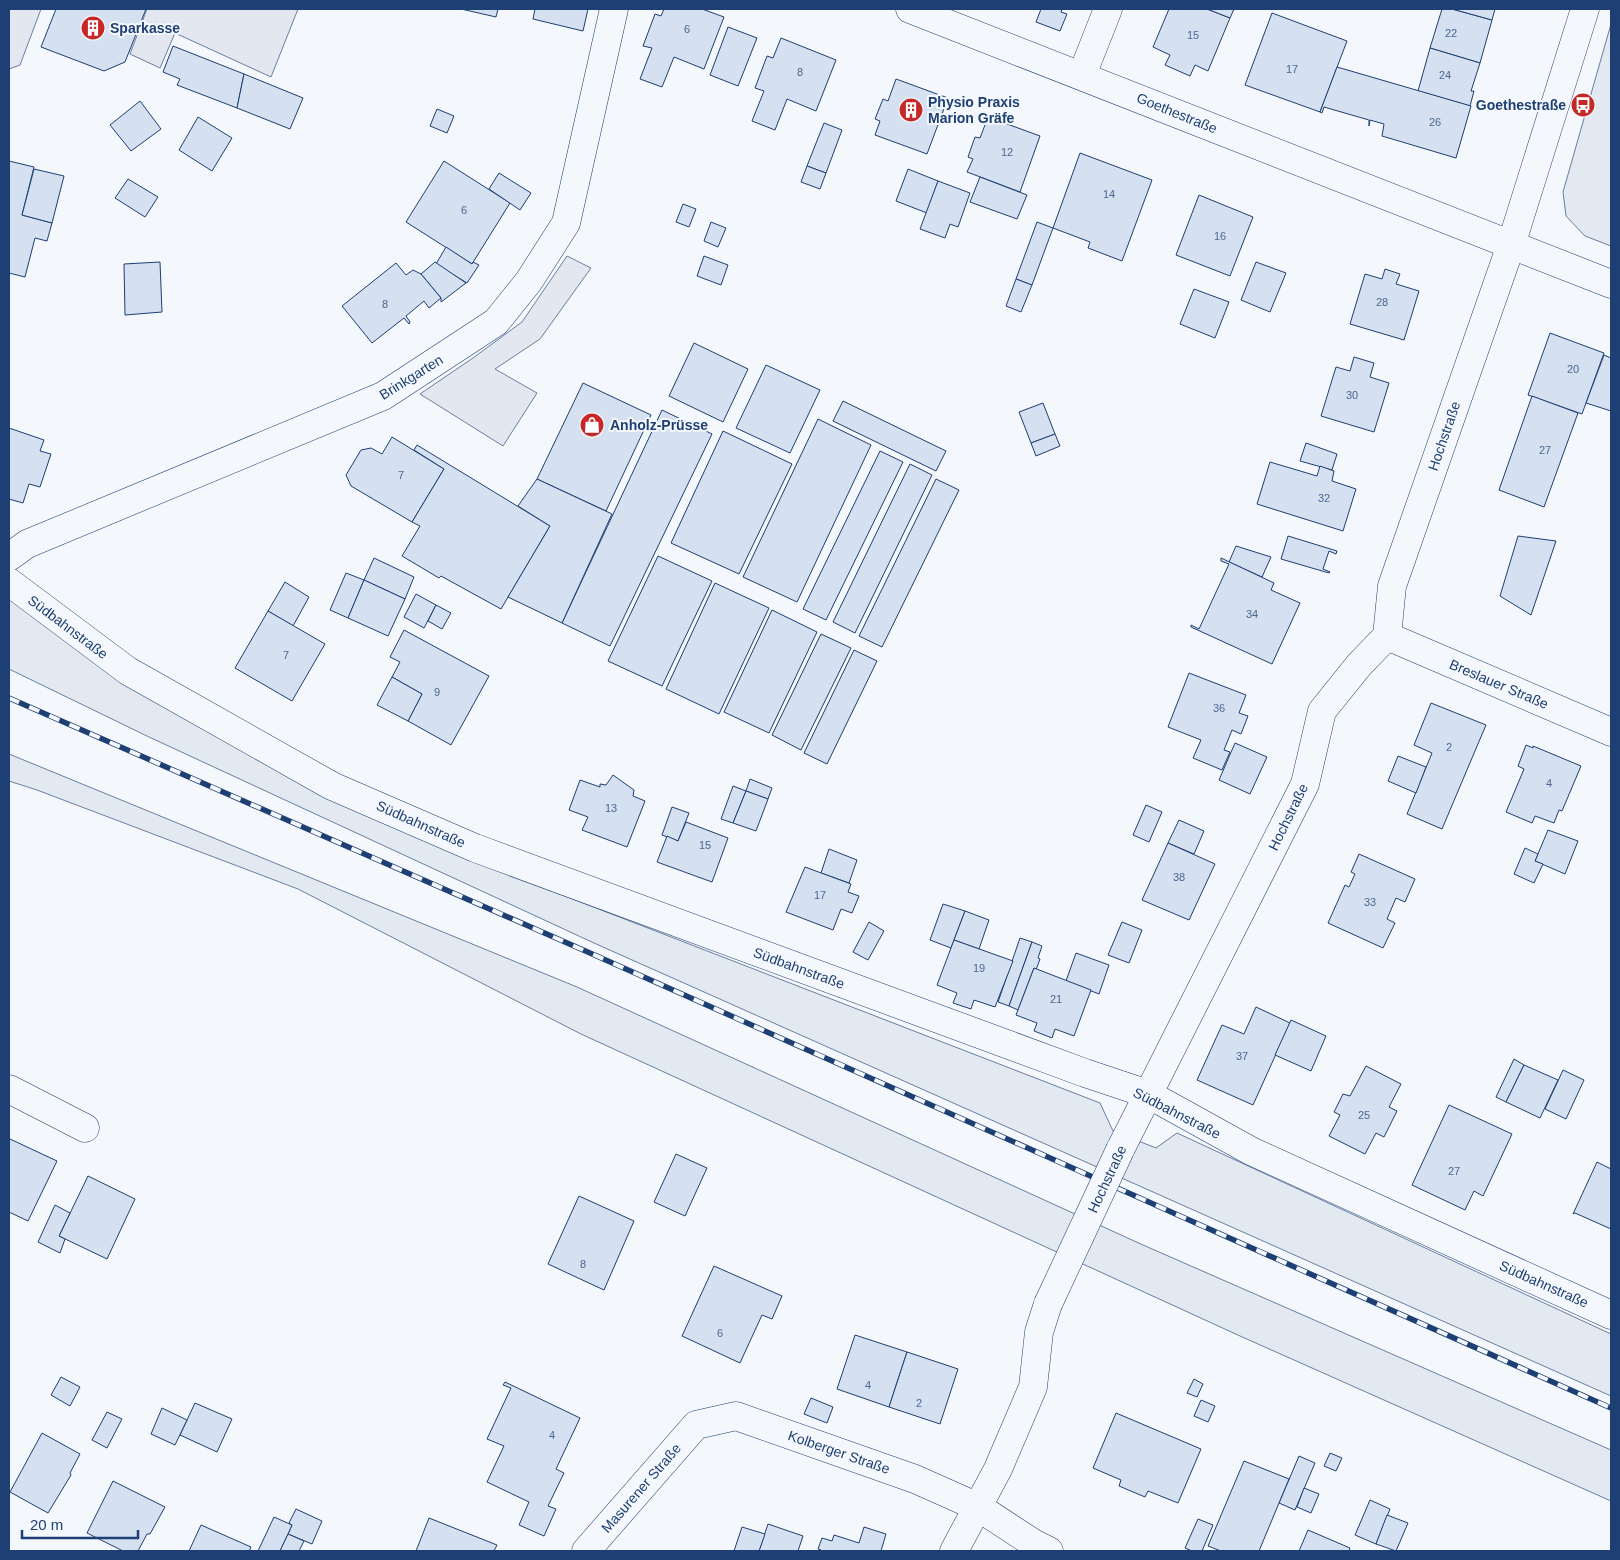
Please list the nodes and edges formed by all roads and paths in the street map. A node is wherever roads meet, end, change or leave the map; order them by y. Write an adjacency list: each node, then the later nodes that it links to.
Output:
1 (614, 9): 8 (street, Brinkgarten)
2 (910, 9): 5 (street, Goethestraße)
3 (1108, 9): 5 (street)
4 (1585, 9): 6 (street, Hochstraße)
5 (1082, 75): 6 (street, Goethestraße)
6 (1512, 245): 7 (street, Goethestraße); 10 (street, Hochstraße)
7 (1611, 284)
8 (9, 557)
9 (9, 582): 13 (street, Südbahnstraße)
10 (1387, 636): 11 (street, Breslauer Straße); 13 (street, Hochstraße)
11 (1611, 732)
12 (9, 1089): 14 (street)
13 (1148, 1094): 15 (street, Südbahnstraße); 17 (street, Hochstraße, bridge)
14 (85, 1128)
15 (1611, 1315)
16 (696, 1425): 17 (street, Kolberger Straße); 18 (street, Masurener Straße)
17 (978, 1508): 19 (street, Hochstraße); 20 (street, Kolberger Straße)
18 (586, 1551)
19 (954, 1551)
20 (1049, 1551)

